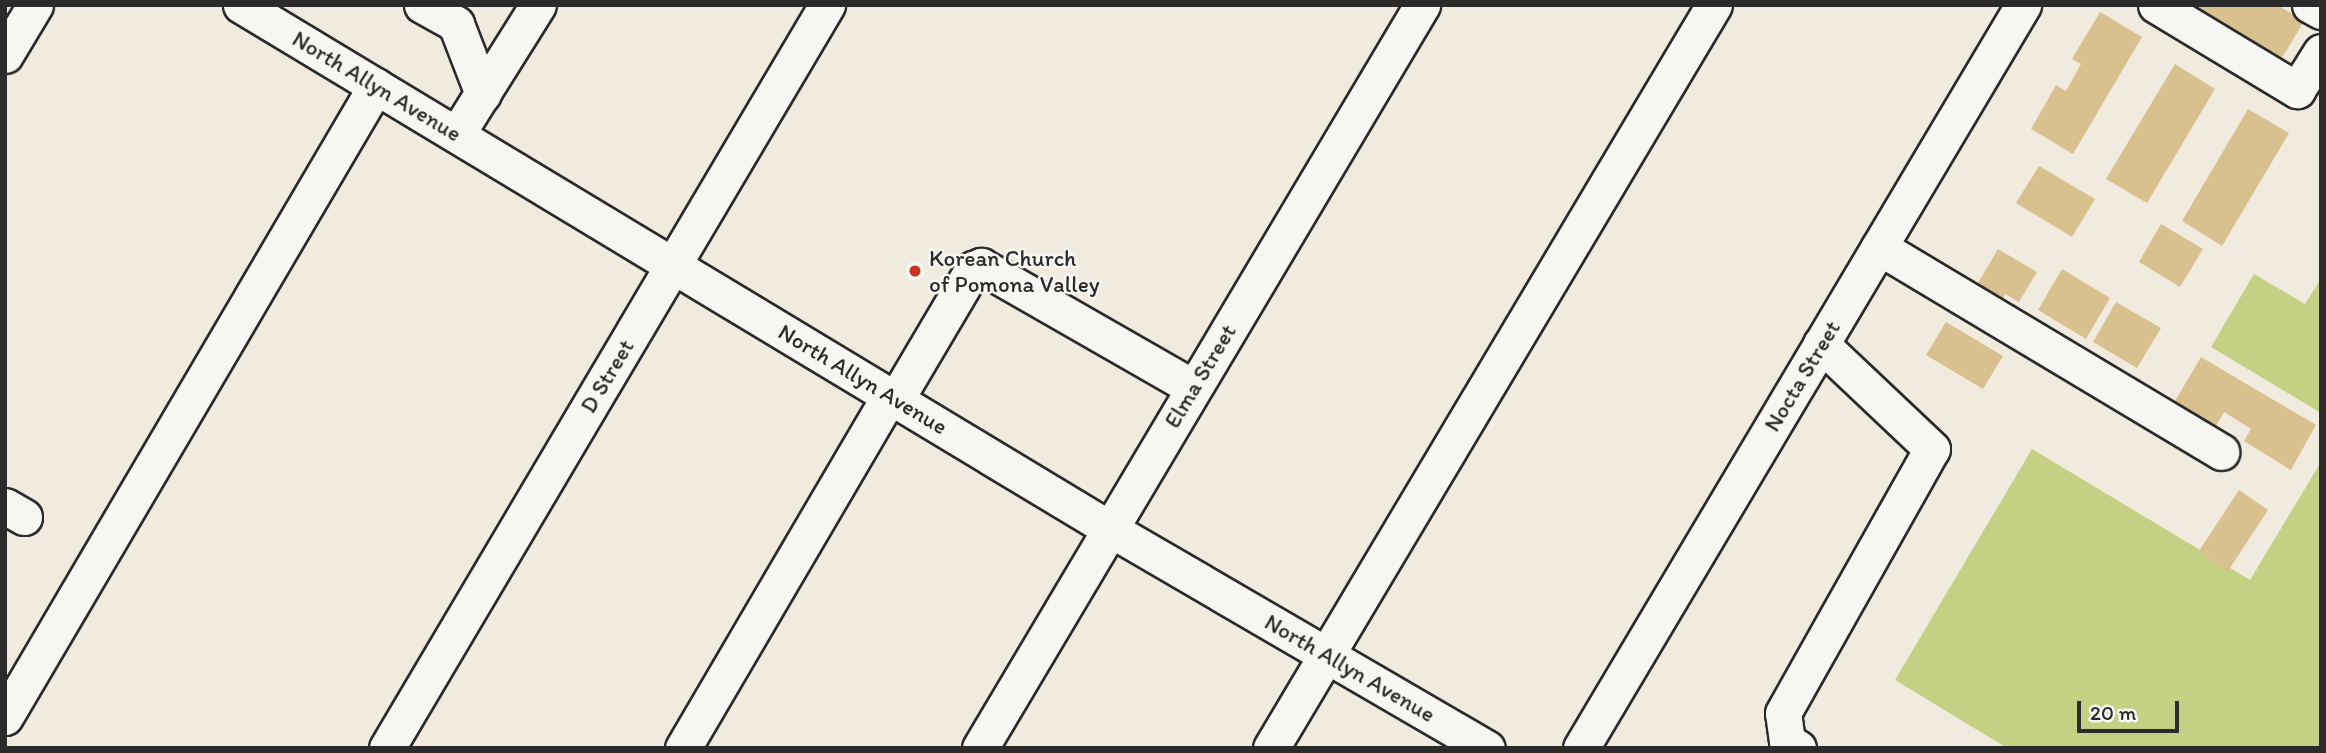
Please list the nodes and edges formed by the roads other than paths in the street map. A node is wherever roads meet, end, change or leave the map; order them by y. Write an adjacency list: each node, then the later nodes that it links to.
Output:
1 (35, 5): 13 (street)
2 (242, 5): 14 (street, North Allyn Avenue)
3 (422, 5): 15 (street)
4 (538, 5): 15 (street)
5 (827, 5): 18 (street, D Street)
6 (1422, 5): 20 (street, Elma Street)
7 (1714, 5): 24 (street)
8 (2023, 5): 17 (street, Nocta Street)
9 (2156, 5): 12 (street)
10 (2310, 5): 11 (street)
11 (2321, 11)
12 (2321, 52)
13 (5, 55)
14 (376, 86): 16 (street, North Allyn Avenue); 25 (street)
15 (483, 94): 16 (street)
16 (457, 134): 18 (street, North Allyn Avenue)
17 (1879, 247): 19 (street, Nocta Street); 22 (street)
18 (673, 264): 21 (street, North Allyn Avenue); 26 (street, D Street)
19 (1821, 344): 31 (street, Nocta Street); 32 (street)
20 (1194, 387): 21 (street); 23 (street, Elma Street)
21 (893, 397): 23 (street, North Allyn Avenue); 27 (street)
22 (2221, 452)
23 (1110, 529): 24 (street, North Allyn Avenue); 28 (street, Elma Street)
24 (1326, 654): 29 (street); 30 (street, North Allyn Avenue)
25 (5, 718)
26 (387, 748)
27 (683, 748)
28 (980, 748)
29 (1271, 748)
30 (1486, 748)
31 (1581, 748)
32 (1798, 748)

